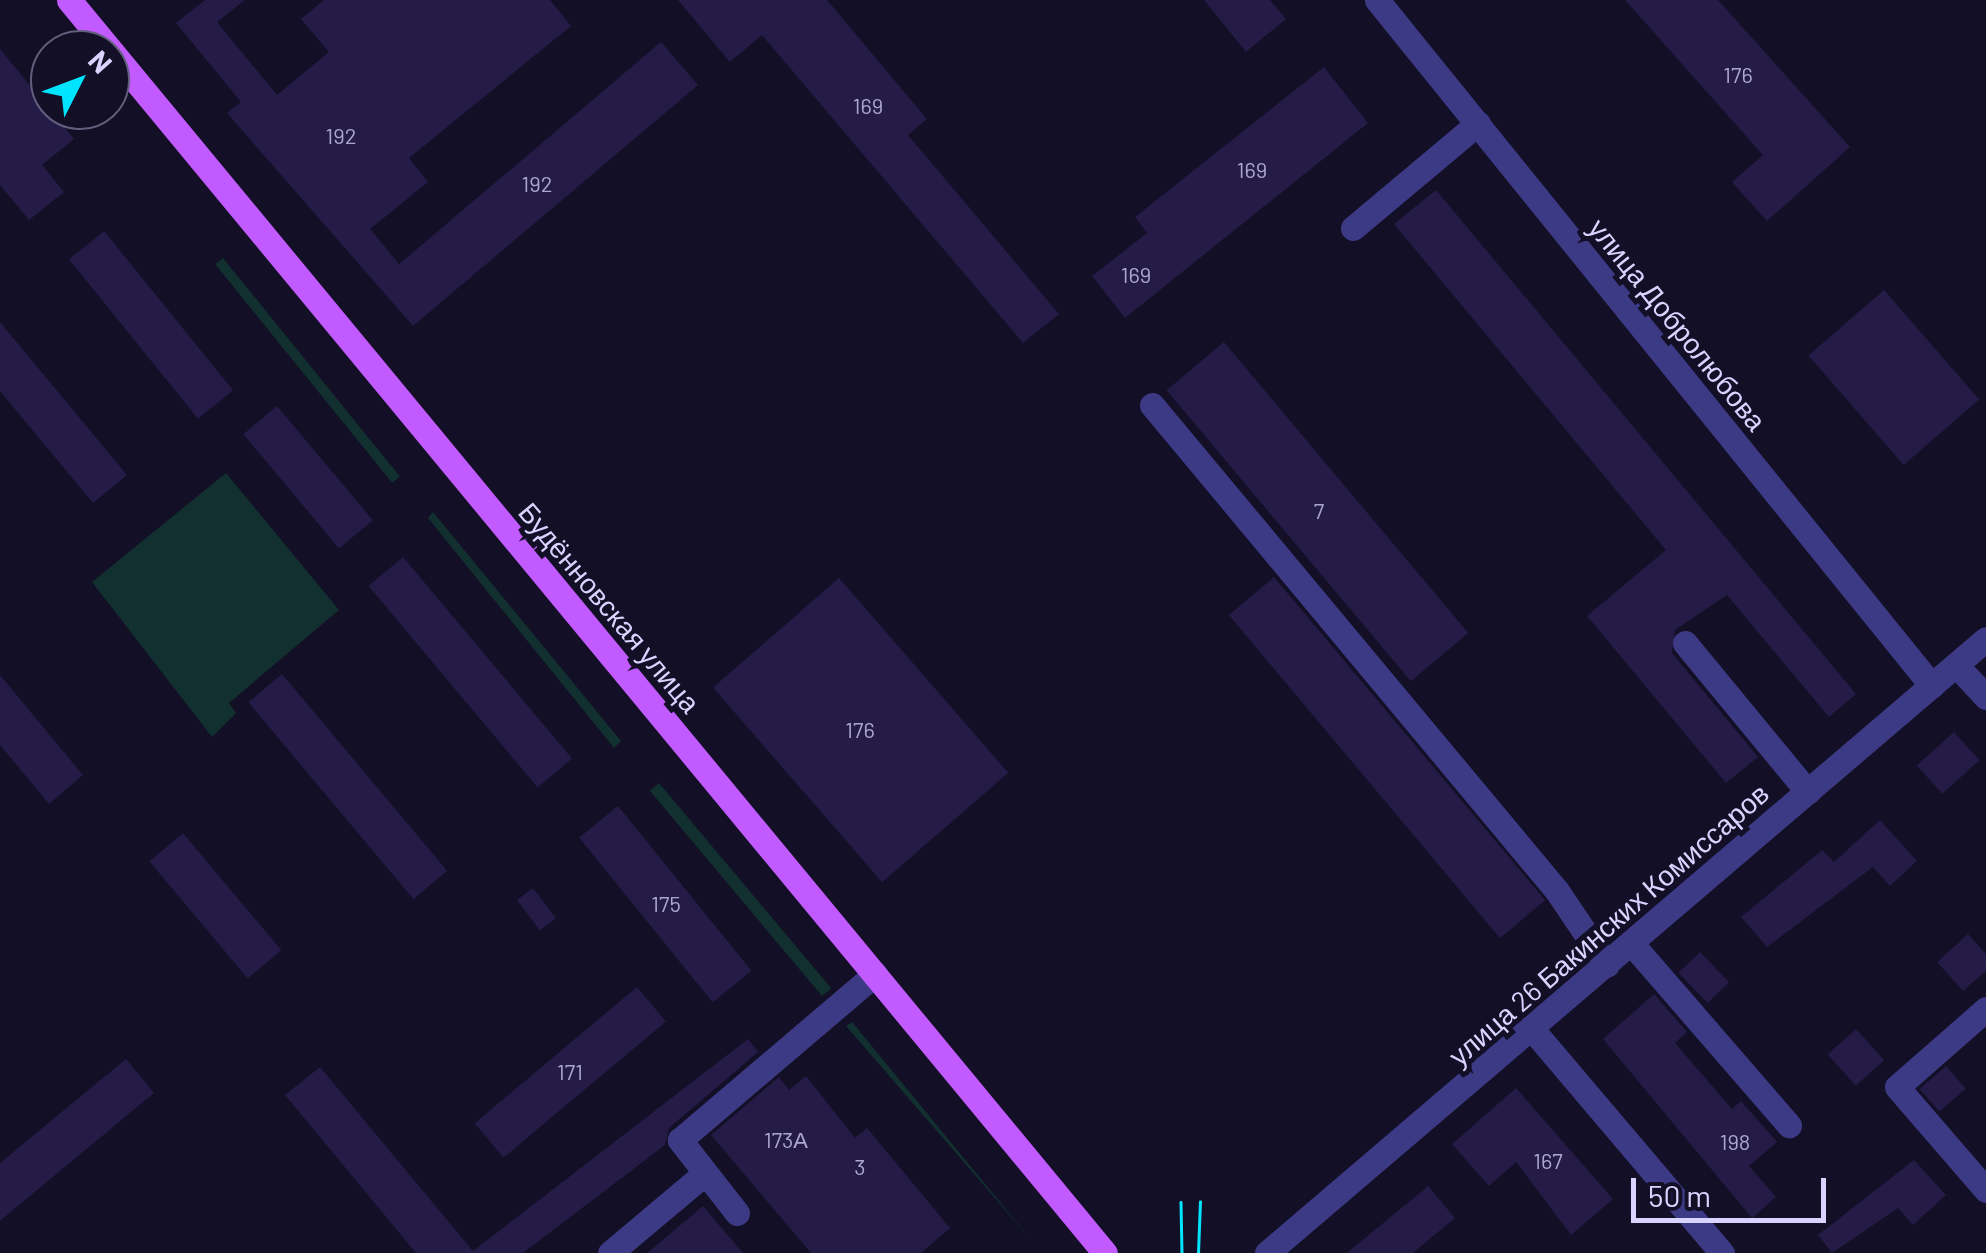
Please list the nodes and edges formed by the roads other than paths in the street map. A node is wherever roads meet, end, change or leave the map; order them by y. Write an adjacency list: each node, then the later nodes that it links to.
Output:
1 (69, 0): 14 (main road, Будённовская улица)
2 (1378, 0): 3 (street, улица Добролюбова)
3 (1478, 123): 4 (street); 9 (street, улица Добролюбова)
4 (1352, 228)
5 (1152, 405): 13 (street)
6 (1986, 639): 8 (street, улица 26 Бакинских Комиссаров)
7 (1685, 643): 11 (street)
8 (1956, 665): 9 (street, улица 26 Бакинских Комиссаров); 10 (street)
9 (1932, 686): 11 (street, улица 26 Бакинских Комиссаров)
10 (1986, 698)
11 (1808, 792): 12 (street, улица 26 Бакинских Комиссаров)
12 (1632, 944): 13 (street, улица 26 Бакинских Комиссаров); 17 (street)
13 (1607, 965): 16 (street, улица 26 Бакинских Комиссаров)
14 (875, 974): 18 (street); 22 (main road, Будённовская улица)
15 (1986, 1009): 19 (street)
16 (1532, 1029): 23 (street, улица 26 Бакинских Комиссаров); 24 (street)
17 (1789, 1124)
18 (704, 1174): 20 (street); 21 (street)
19 (1986, 1190)
20 (737, 1214)
21 (610, 1253)
22 (1105, 1253)
23 (1267, 1253)
24 (1722, 1253)

